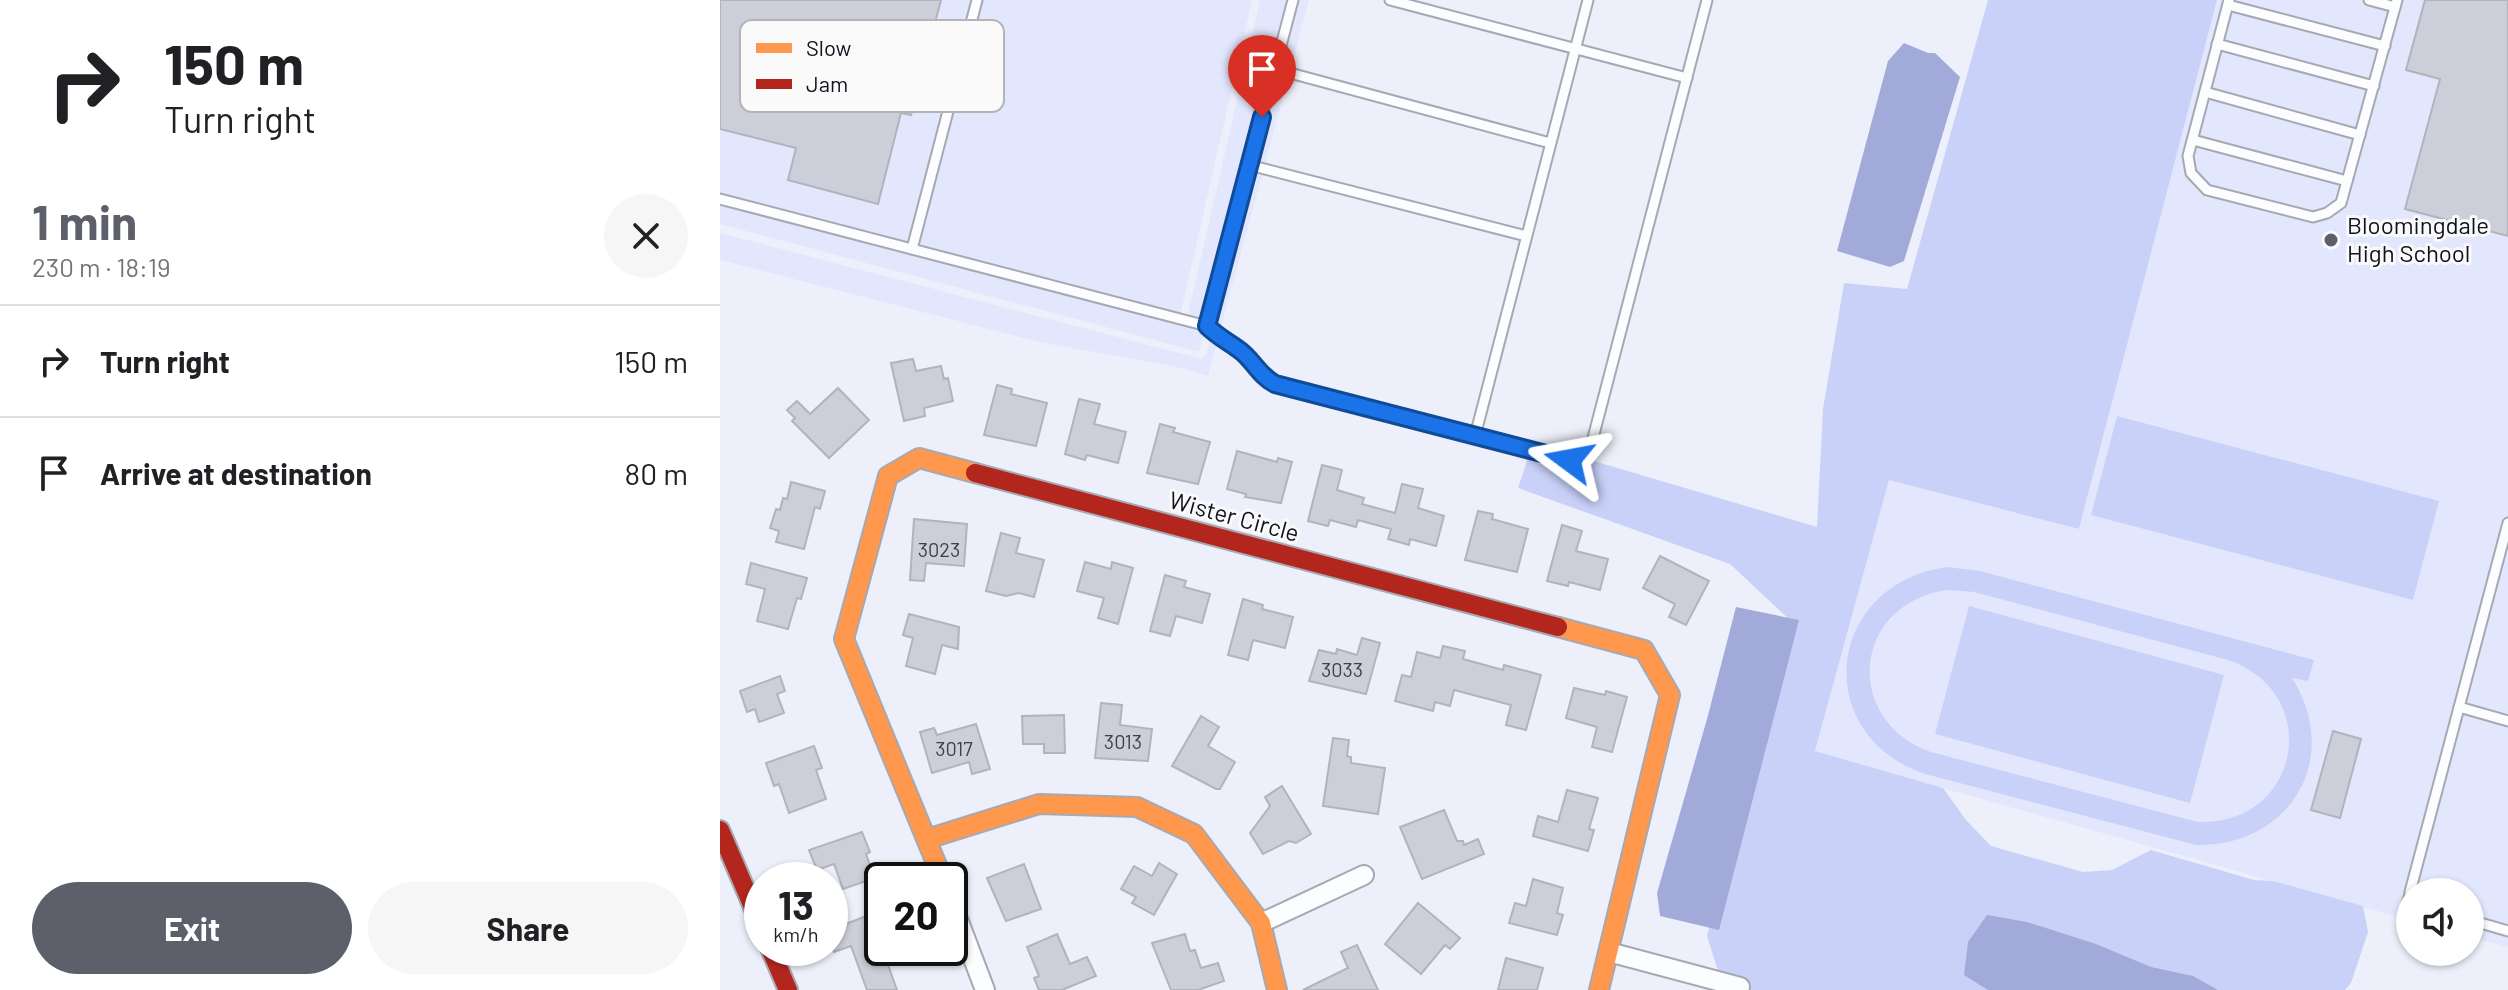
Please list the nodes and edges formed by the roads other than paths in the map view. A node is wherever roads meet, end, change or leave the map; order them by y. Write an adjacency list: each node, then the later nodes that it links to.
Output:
1 (977, 0): 9 (lane)
2 (1293, 0): 13 (lane)
3 (1390, 0): 12 (lane)
4 (1588, 0): 12 (lane)
5 (1707, 0): 14 (lane)
6 (2369, 0): 8 (lane)
7 (2228, 2): 10 (lane); 11 (lane)
8 (2396, 3): 11 (lane)
9 (972, 20)
10 (2217, 44): 15 (lane); 16 (lane)
11 (2385, 46): 15 (lane)
12 (1575, 49): 14 (lane); 20 (lane)
13 (1275, 69): 20 (lane); 21 (lane)
14 (1687, 78): 27 (lane)
15 (2374, 86): 18 (lane)
16 (2205, 92): 18 (lane); 19 (lane)
17 (948, 112): 25 (lane)
18 (2360, 135): 22 (lane)
19 (2193, 140): 22 (lane); 22 (lane)
20 (1550, 143): 24 (lane)
21 (1249, 165): 24 (lane); 26 (lane)
22 (2347, 181)
23 (720, 199): 25 (lane)
24 (1526, 236): 27 (lane)
25 (912, 249): 26 (lane)
26 (1207, 326): 27 (lane)
27 (1475, 436)
28 (2508, 523): 29 (lane)
29 (2459, 707): 30 (lane); 35 (lane)
30 (2508, 721)
31 (720, 830): 36 (street)
32 (927, 839): 33 (street, Wister Circle); 37 (street); 41 (street, Wister Circle)
33 (936, 862)
34 (1364, 875): 37 (street)
35 (2414, 878)
36 (744, 886)
37 (1261, 923): 46 (street)
38 (2484, 924): 39 (lane)
39 (2508, 931)
40 (968, 945): 45 (street)
41 (1609, 952): 43 (street); 47 (street, Wister Circle)
42 (778, 966): 44 (street)
43 (1740, 987)
44 (788, 990)
45 (985, 990)
46 (1277, 990)
47 (1599, 990)

